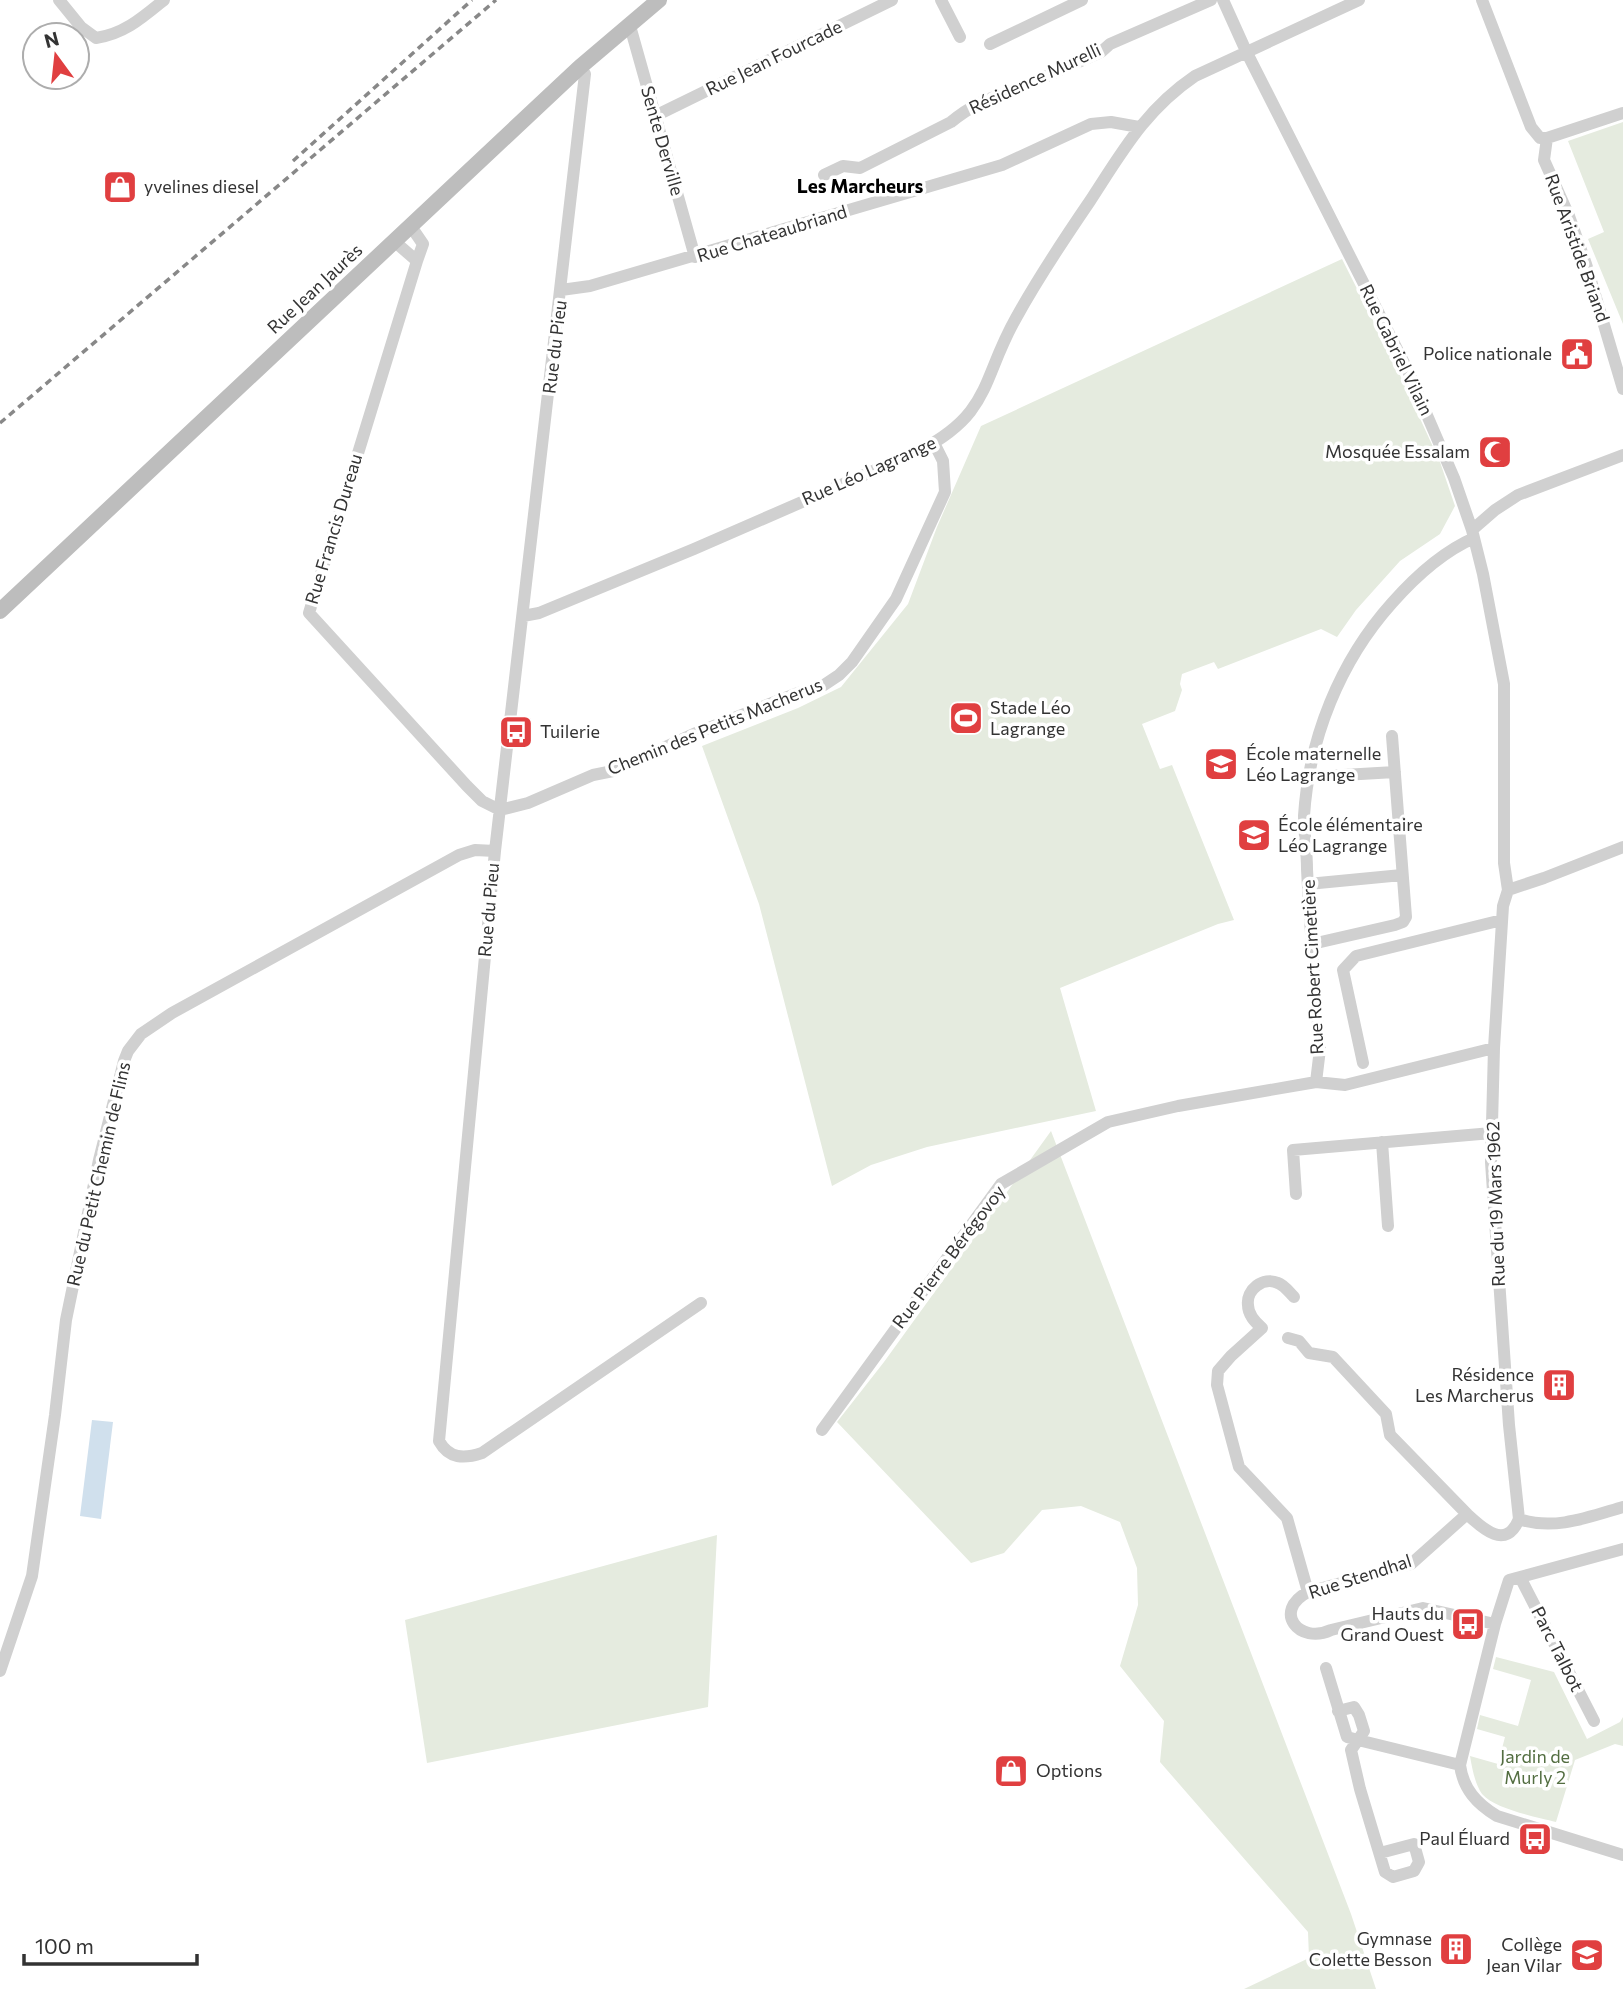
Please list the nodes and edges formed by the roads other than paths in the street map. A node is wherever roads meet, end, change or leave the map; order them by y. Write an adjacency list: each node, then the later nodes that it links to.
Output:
1 (60, 0): 2 (street)
2 (164, 0)
3 (659, 0): 11 (main road, Rue Jean Jaurès)
4 (892, 0): 17 (street, Rue Jean Fourcade)
5 (942, 0): 12 (street)
6 (1082, 0): 13 (street)
7 (1211, 0): 20 (street, Résidence Murelli)
8 (1223, 0): 14 (street, Rue Gabriel Vilain)
9 (1359, 0): 14 (street, Rue Léo Lagrange)
10 (1482, 0): 19 (street)
11 (630, 26): 15 (main road, Rue Jean Jaurès); 17 (street, Sente Derville)
12 (960, 37)
13 (990, 44)
14 (1246, 51): 18 (street, Rue Léo Lagrange); 29 (street, Rue Gabriel Vilain)
15 (580, 67): 21 (main road, Rue Jean Jaurès); 25 (street, Rue du Pieu)
16 (1623, 113): 19 (street)
17 (655, 116): 23 (street, Sente Derville)
18 (1139, 127): 23 (street, Rue Chateaubriand); 27 (street, Rue Léo Lagrange)
19 (1547, 138): 26 (street, Rue Aristide Briand)
20 (824, 175)
21 (410, 225): 22 (main road, Rue Jean Jaurès); 24 (street, Rue Francis Dureau)
22 (394, 241): 24 (street); 30 (main road, Rue Jean Jaurès)
23 (695, 257): 25 (street, Rue Chateaubriand)
24 (417, 261): 35 (street, Rue Francis Dureau)
25 (561, 290): 31 (street, Rue du Pieu)
26 (1623, 389)
27 (934, 443): 31 (street, Rue Léo Lagrange); 35 (street, Chemin des Petits Macherus)
28 (1623, 455): 29 (street, Rue Robert Cimetière)
29 (1473, 534): 34 (street, Rue Robert Cimetière); 40 (street, Rue Gabriel Vilain)
30 (0, 611)
31 (523, 616): 35 (street, Rue du Pieu)
32 (1392, 736): 33 (street)
33 (1395, 772): 34 (street); 38 (street)
34 (1309, 777): 39 (street, Rue Robert Cimetière)
35 (500, 810): 37 (street, Rue du Pieu)
36 (1623, 847): 40 (street)
37 (495, 851): 51 (street, Rue du Pieu); 62 (street, Rue du Petit Chemin de Flins)
38 (1402, 875): 39 (street); 42 (street)
39 (1308, 884): 42 (street, Rue Robert Cimetière)
40 (1508, 890): 41 (street, Rue du 19 Mars 1962)
41 (1502, 920): 43 (street, Rue du 19 Mars 1962); 44 (street)
42 (1312, 944): 45 (street, Rue Robert Cimetière)
43 (1494, 1048): 45 (street, Rue Pierre Bérégovoy); 46 (street, Rue du 19 Mars 1962)
44 (1363, 1063)
45 (1316, 1082): 53 (street, Rue Pierre Bérégovoy)
46 (1492, 1133): 47 (street); 56 (street, Rue du 19 Mars 1962)
47 (1382, 1142): 48 (street); 49 (street)
48 (1296, 1194)
49 (1388, 1226)
50 (1294, 1297): 59 (street)
51 (701, 1303)
52 (1288, 1338): 55 (street)
53 (822, 1430)
54 (1623, 1507): 56 (street)
55 (1467, 1514): 56 (street); 59 (street, Rue Stendhal)
56 (1519, 1520)
57 (1623, 1549): 58 (street)
58 (1520, 1577): 60 (street); 64 (street, Parc Talbot)
59 (1308, 1592): 60 (street, Rue Stendhal)
60 (1495, 1624): 66 (street)
61 (1326, 1668): 63 (street)
62 (0, 1671)
63 (1338, 1710): 65 (street); 65 (street)
64 (1594, 1721)
65 (1358, 1740): 66 (street); 67 (street)
66 (1460, 1765): 68 (street)
67 (1380, 1853)
68 (1623, 1856)

